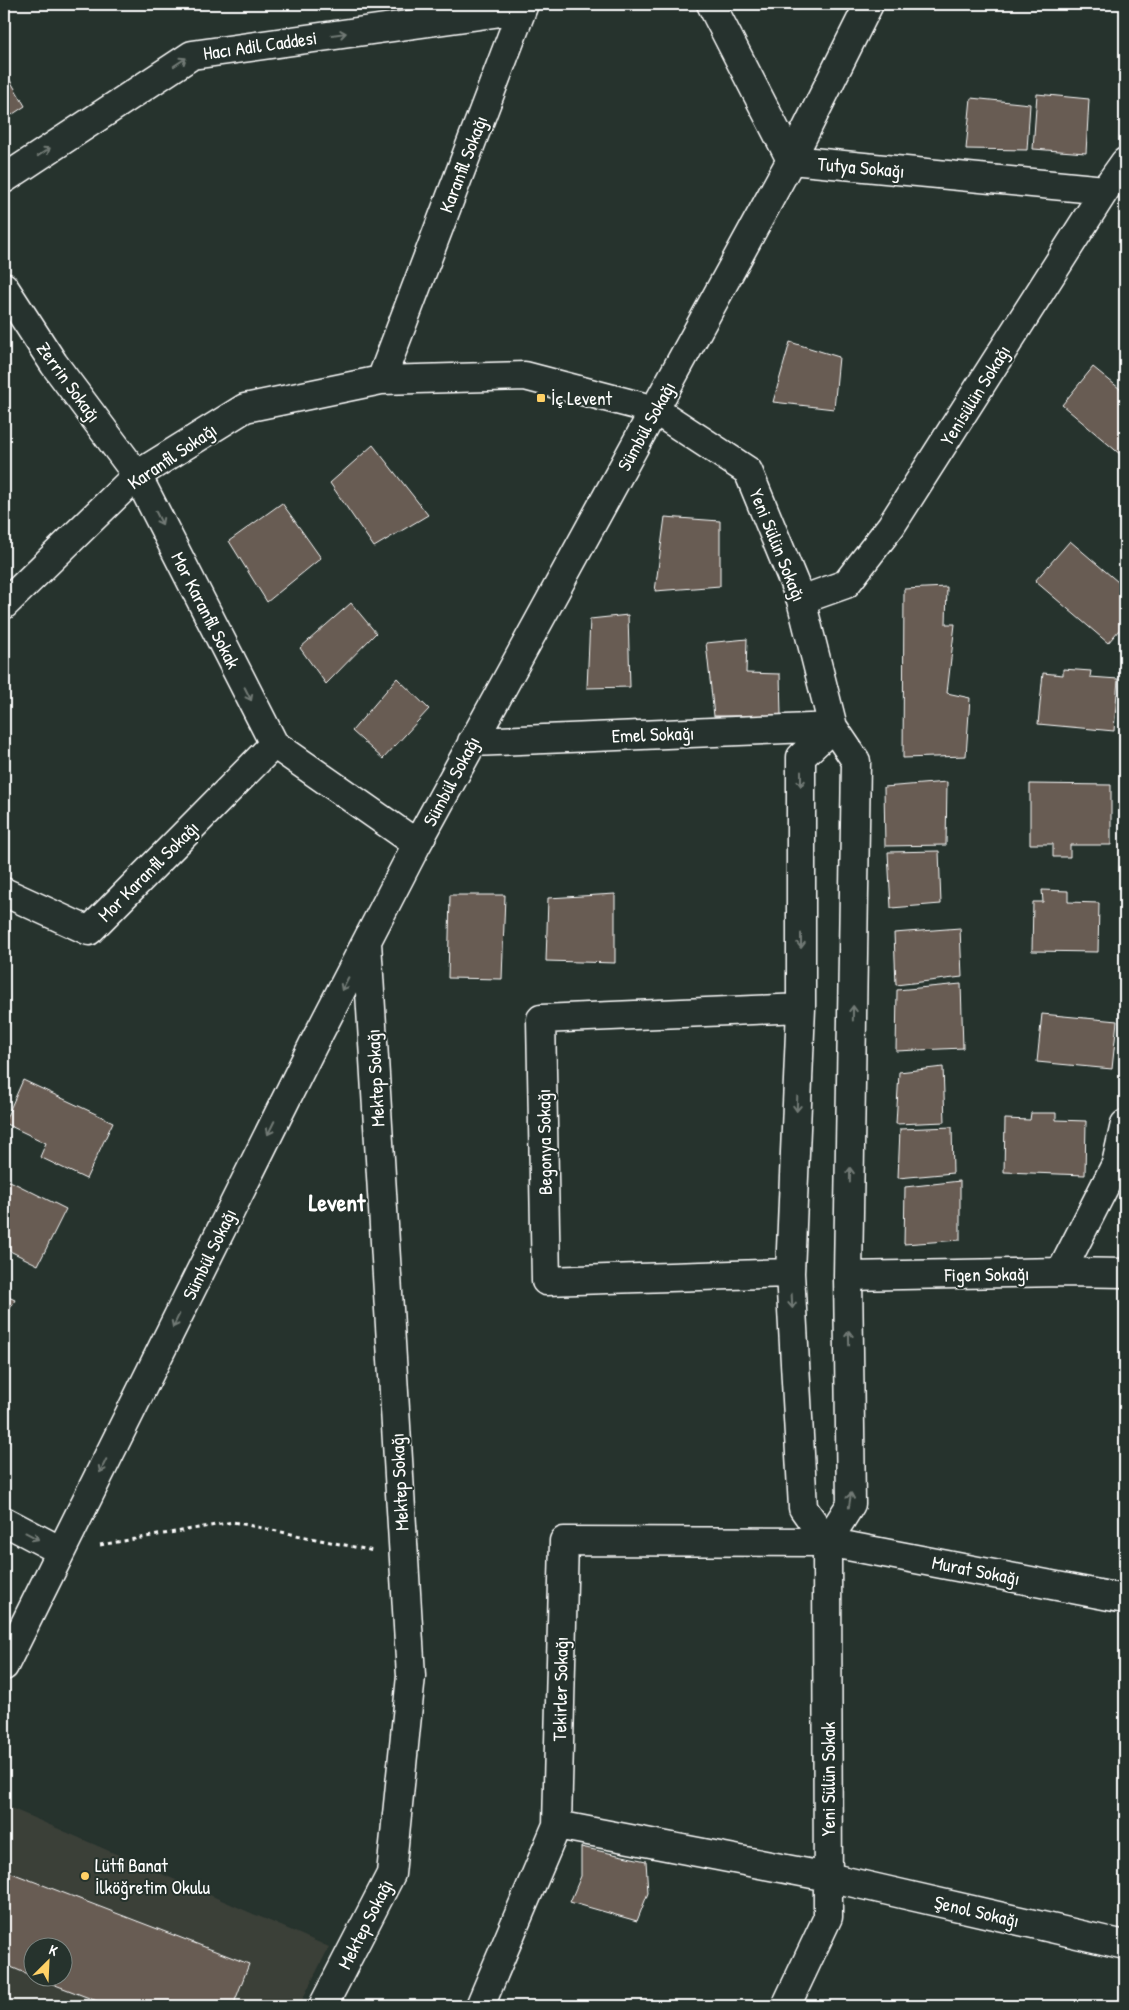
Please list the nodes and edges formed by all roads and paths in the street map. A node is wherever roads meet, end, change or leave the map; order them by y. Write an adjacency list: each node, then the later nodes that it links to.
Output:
1 (712, 4): 4 (street, Tutya Sokağı)
2 (869, 4): 4 (street, Sümbül Sokağı)
3 (523, 6): 6 (street, Hacı Adil Caddesi, one-way to 3); 9 (street, Karanfil Sokağı)
4 (791, 160): 7 (street, Tutya Sokağı); 10 (street, Sümbül Sokağı)
5 (1125, 162): 7 (street, Yenisülün Sokağı)
6 (4, 179)
7 (1105, 190): 12 (street, Yenisülün Sokağı)
8 (4, 287): 11 (street, Zerrin Sokağı)
9 (381, 380): 10 (street, Karanfil Sokağı); 11 (street, Karanfil Sokağı)
10 (655, 410): 12 (street, Yeni Sülün Sokağı); 15 (street, Sümbül Sokağı)
11 (137, 475): 13 (street, Karanfil Sokağı); 16 (street, Mor Karanfil Sokak, one-way to 16)
12 (802, 600): 14 (street, Yeni Sülün Sokağı)
13 (4, 605)
14 (833, 727): 15 (street, Emel Sokağı); 20 (street, one-way to 20); 25 (street, one-way to 14)
15 (472, 742): 17 (street, Sümbül Sokağı)
16 (274, 744): 17 (street, Sümbül Sokağı); 18 (street, Mor Karanfil Sokağı)
17 (417, 844): 19 (street, Sümbül Sokağı)
18 (4, 892)
19 (367, 940): 28 (street, Sümbül Sokağı, one-way to 28); 29 (street, Mektep Sokağı)
20 (801, 1008): 23 (street, one-way to 23); 23 (street, Begonya Sokağı)
21 (1125, 1124): 22 (street)
22 (1061, 1272): 24 (street, Figen Sokağı); 25 (street, Figen Sokağı)
23 (790, 1273): 27 (street, one-way to 27)
24 (1125, 1273)
25 (848, 1276): 27 (street, one-way to 25)
26 (4, 1521): 28 (street, one-way to 28)
27 (827, 1542): 30 (street, Murat Sokağı); 32 (street, Tekirler Sokağı); 33 (street, Yeni Sülün Sokak)
28 (61, 1551): 29 (path); 31 (street, Sümbül Sokağı)
29 (404, 1557): 35 (street, Mektep Sokağı)
30 (1125, 1599)
31 (4, 1666)
32 (558, 1825): 33 (street); 36 (street)
33 (828, 1877): 34 (street, Şenol Sokağı); 37 (street, Yeni Sülün Sokak)
34 (1125, 1945)
35 (323, 2006)
36 (480, 2006)
37 (786, 2006)

